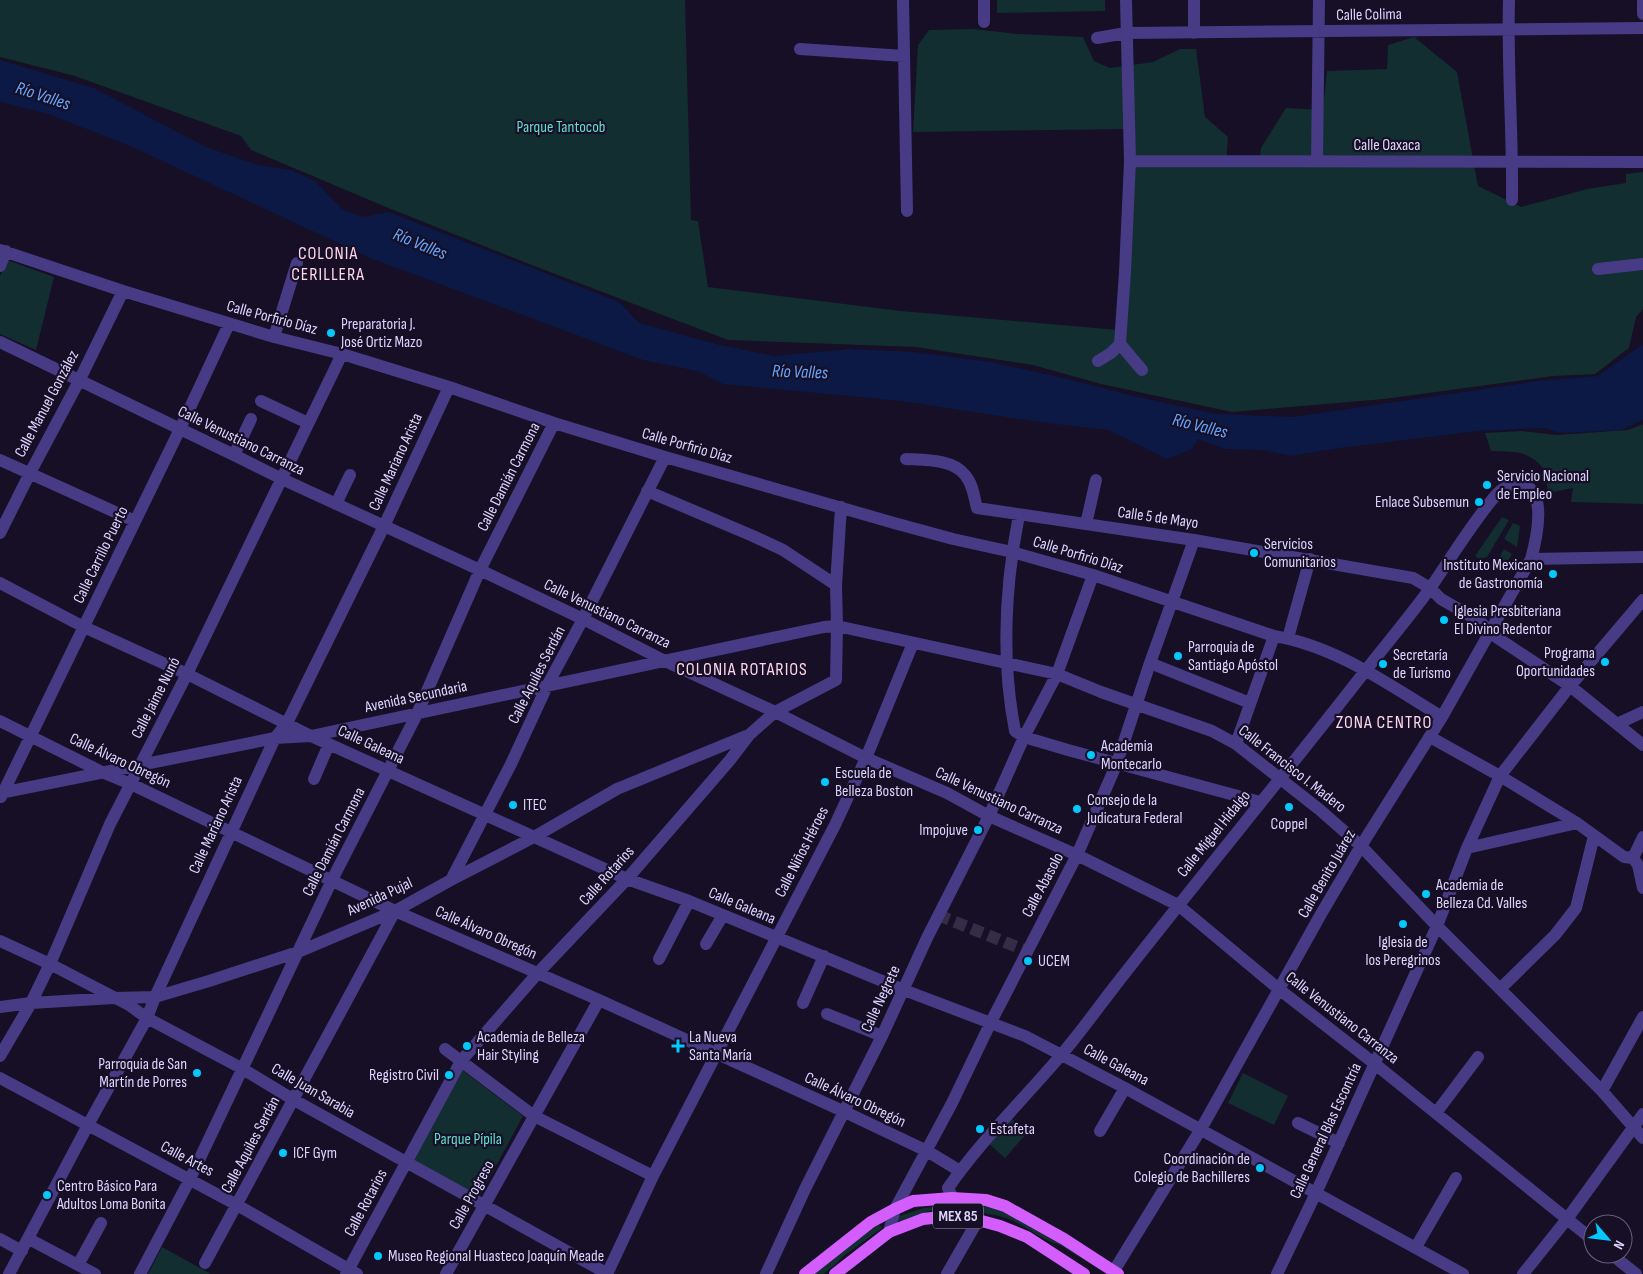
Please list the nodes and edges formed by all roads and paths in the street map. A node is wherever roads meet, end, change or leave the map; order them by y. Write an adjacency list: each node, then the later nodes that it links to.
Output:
1 (903, 0): 17 (street)
2 (984, 0): 9 (street)
3 (1126, 0): 13 (street)
4 (1194, 0): 14 (street)
5 (1319, 0): 12 (street)
6 (1509, 0): 11 (street)
7 (1643, 0): 8 (street)
8 (1643, 14)
9 (984, 22)
10 (1643, 28): 11 (street, Calle Colima)
11 (1508, 30): 12 (street, Calle Colima); 21 (street)
12 (1320, 32): 14 (street, Calle Colima); 19 (street)
13 (1126, 33): 14 (street, Calle Colima); 15 (street, Calle Colima); 18 (street)
14 (1194, 33)
15 (1097, 38)
16 (800, 49): 17 (street)
17 (904, 56): 23 (street)
18 (1130, 161): 19 (street, Calle Oaxaca); 33 (street)
19 (1317, 161): 21 (street, Calle Oaxaca)
20 (1643, 162): 21 (street, Calle Oaxaca)
21 (1512, 163): 22 (street)
22 (1512, 200)
23 (907, 211)
24 (3, 251): 27 (street); 29 (street, Calle Porfirio Díaz)
25 (297, 263): 31 (street)
26 (1643, 264): 28 (street)
27 (0, 266)
28 (1598, 269)
29 (123, 291): 30 (street, Calle Porfirio Díaz); 37 (street, Calle Manuel González)
30 (228, 324): 31 (street, Calle Porfirio Díaz); 43 (street, Calle Carrillo Puerto)
31 (274, 337): 34 (street, Calle Porfirio Díaz)
32 (0, 342): 37 (street, Calle Venustiano Carranza)
33 (1120, 344): 35 (street); 36 (street)
34 (342, 354): 38 (street, Calle Porfirio Díaz); 41 (street, Calle Jaime Nunó)
35 (1098, 361)
36 (1142, 370)
37 (79, 381): 43 (street, Calle Venustiano Carranza); 48 (street, Calle Manuel González)
38 (449, 387): 42 (street, Calle Porfirio Díaz); 59 (street, Calle Mariano Arista)
39 (261, 401): 41 (street)
40 (252, 419): 44 (street)
41 (308, 423): 50 (street, Calle Jaime Nunó)
42 (554, 423): 45 (street, Calle Porfirio Díaz); 66 (street, Calle Damián Carmona)
43 (180, 429): 44 (street, Calle Venustiano Carranza); 57 (street, Calle Carrillo Puerto)
44 (234, 454): 50 (street, Calle Venustiano Carranza)
45 (665, 457): 53 (street, Calle Aquiles Serdán); 55 (street, Calle Porfirio Díaz)
46 (906, 458): 56 (street, Calle 5 de Mayo)
47 (0, 460): 48 (street)
48 (30, 473): 57 (street); 60 (street, Calle Manuel González)
49 (350, 475): 54 (street)
50 (282, 479): 54 (street, Calle Venustiano Carranza); 84 (street, Calle Jaime Nunó)
51 (1096, 480): 58 (street)
52 (1526, 485): 65 (street, Calle Benito Juárez); 70 (street, Calle Miguel Hidalgo)
53 (646, 491): 69 (street); 73 (street, Calle Aquiles Serdán)
54 (336, 504): 59 (street, Calle Venustiano Carranza)
55 (841, 507): 62 (street, Calle Porfirio Díaz); 69 (street, Calle Rotarios)
56 (1019, 515): 58 (street, Calle 5 de Mayo); 62 (street)
57 (135, 521): 75 (street, Calle Carrillo Puerto)
58 (1086, 524): 61 (street, Calle 5 de Mayo)
59 (384, 526): 66 (street, Calle Venustiano Carranza); 95 (street, Calle Mariano Arista)
60 (0, 532)
61 (1194, 540): 64 (street, Calle 5 de Mayo); 72 (street, Calle Abasolo)
62 (1012, 552): 67 (street, Calle Porfirio Díaz); 82 (street)
63 (1643, 557): 65 (street)
64 (1310, 559): 70 (street, Calle 5 de Mayo); 78 (street)
65 (1531, 559): 76 (street, Calle Benito Juárez)
66 (480, 570): 73 (street, Calle Venustiano Carranza); 92 (street, Calle Damián Carmona)
67 (1093, 575): 72 (street, Calle Porfirio Díaz); 85 (street, Calle Negrete)
68 (0, 583): 75 (street, Calle Galeana)
69 (836, 584): 74 (street, Calle Rotarios)
70 (1430, 588): 76 (street, Calle 5 de Mayo); 83 (street, Calle Miguel Hidalgo)
71 (1643, 600): 87 (street, Calle General Blas Escontría)
72 (1172, 603): 77 (street, Calle Porfirio Díaz); 81 (street, Calle Abasolo)
73 (583, 619): 80 (street, Calle Venustiano Carranza); 86 (street, Calle Aquiles Serdán)
74 (837, 626): 79 (street, Calle Francisco I. Madero); 80 (street, Avenida Secundaria); 90 (street, Calle Rotarios)
75 (84, 627): 84 (street, Calle Galeana); 99 (street, Calle Carrillo Puerto)
76 (1490, 633): 87 (street, Calle 5 de Mayo); 93 (street, Calle Benito Juárez)
77 (1274, 636): 78 (street, Calle Porfirio Díaz); 88 (street)
78 (1288, 638): 83 (street, Calle Porfirio Díaz)
79 (913, 643): 82 (street, Calle Francisco I. Madero); 106 (street, Calle Niños Héroes)
80 (665, 661): 86 (street, Avenida Secundaria); 90 (street, Calle Venustiano Carranza)
81 (1150, 663): 88 (street); 89 (street, Calle Abasolo)
82 (1006, 664): 85 (street, Calle Francisco I. Madero); 100 (street)
83 (1366, 671): 93 (street, Calle Porfirio Díaz); 112 (street, Calle Miguel Hidalgo)
84 (187, 674): 95 (street, Calle Galeana); 108 (street, Calle Jaime Nunó)
85 (1057, 674): 89 (street, Calle Francisco I. Madero); 100 (street, Calle Negrete)
86 (548, 684): 92 (street, Avenida Secundaria); 117 (street, Calle Aquiles Serdán)
87 (1570, 686): 96 (street, Calle 5 de Mayo); 111 (street, Calle General Blas Escontría)
88 (1250, 703): 104 (street)
89 (1136, 704): 104 (street, Calle Francisco I. Madero); 107 (street, Calle Abasolo)
90 (775, 712): 97 (street, Calle Rotarios); 106 (street, Calle Venustiano Carranza)
91 (1643, 712): 96 (street)
92 (416, 714): 98 (street, Avenida Secundaria); 109 (street, Calle Damián Carmona)
93 (1442, 717): 101 (street, Calle Benito Juárez)
94 (0, 721): 99 (street, Calle Álvaro Obregón)
95 (287, 723): 98 (street, Calle Galeana); 102 (street, Calle Mariano Arista)
96 (1617, 724): 105 (street, Calle 5 de Mayo)
97 (749, 735): 122 (street, Avenida Pujal); 128 (street, Calle Rotarios)
98 (311, 736): 102 (street, Avenida Secundaria); 103 (street, Calle Galeana)
99 (30, 737): 110 (street, Calle Álvaro Obregón); 115 (street, Calle Carrillo Puerto)
100 (1024, 737): 107 (street); 118 (street, Calle Negrete)
101 (1430, 737): 111 (street); 124 (street, Calle Benito Juárez)
102 (275, 738): 108 (street, Avenida Secundaria); 120 (street, Calle Mariano Arista)
103 (329, 744): 109 (street, Calle Galeana); 113 (street)
104 (1236, 744): 112 (street, Calle Francisco I. Madero)
105 (1643, 745)
106 (866, 758): 118 (street, Calle Venustiano Carranza); 137 (street, Calle Niños Héroes)
107 (1117, 763): 116 (street); 126 (street, Calle Abasolo)
108 (140, 765): 110 (street, Avenida Secundaria); 114 (street, Calle Jaime Nunó)
109 (388, 772): 117 (street, Calle Galeana); 129 (street, Calle Damián Carmona)
110 (104, 773): 114 (street, Calle Álvaro Obregón); 115 (street, Avenida Secundaria)
111 (1500, 776): 119 (street); 125 (street, Calle General Blas Escontría)
112 (1280, 778): 116 (street, Calle Miguel Hidalgo); 124 (street, Calle Francisco I. Madero)
113 (314, 779)
114 (131, 784): 120 (street, Calle Álvaro Obregón); 143 (street, Calle Jaime Nunó)
115 (1, 795)
116 (1260, 802): 133 (street, Calle Miguel Hidalgo)
117 (486, 815): 122 (street, Calle Galeana); 130 (street, Calle Aquiles Serdán)
118 (988, 816): 126 (street, Calle Venustiano Carranza); 146 (street, Calle Negrete)
119 (1577, 823): 121 (street); 125 (street)
120 (230, 833): 129 (street, Calle Álvaro Obregón); 148 (street, Calle Mariano Arista)
121 (1594, 836): 127 (street); 145 (street)
122 (534, 837): 128 (street, Calle Galeana); 130 (street, Avenida Pujal)
123 (1643, 837): 127 (street)
124 (1361, 846): 136 (street, Calle Francisco I. Madero); 147 (street, Calle Benito Juárez)
125 (1467, 848): 136 (street, Calle General Blas Escontría)
126 (1077, 856): 133 (street, Calle Venustiano Carranza); 157 (street, Calle Abasolo)
127 (1633, 858): 131 (street)
128 (627, 879): 132 (street, Calle Galeana); 144 (street, Calle Rotarios)
129 (332, 880): 134 (street, Calle Álvaro Obregón); 140 (street, Calle Damián Carmona)
130 (451, 880): 134 (street, Avenida Pujal)
131 (1643, 888)
132 (689, 901): 135 (street, Calle Galeana); 142 (street)
133 (1178, 905): 147 (street, Calle Venustiano Carranza); 161 (street, Calle Miguel Hidalgo)
134 (395, 911): 140 (street, Avenida Pujal); 144 (street, Calle Álvaro Obregón); 170 (street, Calle Aquiles Serdán)
135 (723, 915): 137 (street, Calle Galeana); 139 (street)
136 (1437, 926): 145 (street, Calle Francisco I. Madero); 165 (street, Calle General Blas Escontría)
137 (777, 938): 141 (street, Calle Galeana); 160 (street, Calle Niños Héroes)
138 (0, 941): 143 (street, Calle Juan Sarabia)
139 (706, 944)
140 (298, 952): 148 (street, Avenida Pujal); 166 (street, Calle Damián Carmona)
141 (824, 956): 146 (street, Calle Galeana); 152 (street)
142 (659, 959)
143 (50, 964): 149 (street, Calle Juan Sarabia); 151 (street, Calle Jaime Nunó)
144 (537, 974): 150 (street, Calle Álvaro Obregón); 164 (street, Calle Rotarios)
145 (1500, 989): 169 (street, Calle Francisco I. Madero)
146 (904, 990): 157 (street, Calle Galeana); 158 (street, Calle Negrete)
147 (1280, 990): 165 (street, Calle Venustiano Carranza); 178 (street, Calle Benito Juárez)
148 (155, 997): 149 (street, Avenida Pujal); 156 (street, Calle Mariano Arista)
149 (114, 998): 151 (street, Avenida Pujal); 156 (street, Calle Juan Sarabia)
150 (599, 1000): 160 (street, Calle Álvaro Obregón); 174 (street, Calle Progreso)
151 (31, 1003): 153 (street, Avenida Pujal); 162 (street, Calle Jaime Nunó)
152 (803, 1004)
153 (0, 1007)
154 (827, 1014): 158 (street)
155 (1643, 1017): 169 (street)
156 (146, 1018): 166 (street, Calle Juan Sarabia); 176 (street, Calle Mariano Arista)
157 (991, 1022): 161 (street, Calle Galeana); 182 (street, Calle Abasolo)
158 (882, 1036): 171 (street, Calle Negrete)
159 (444, 1049): 164 (street)
160 (716, 1054): 171 (street, Calle Álvaro Obregón); 185 (street, Calle Niños Héroes)
161 (1062, 1054): 168 (street, Calle Galeana); 184 (street, Calle Miguel Hidalgo)
162 (0, 1056)
163 (1478, 1057): 172 (street)
164 (461, 1061): 174 (street); 183 (street, Calle Rotarios)
165 (1375, 1064): 172 (street, Calle Venustiano Carranza); 181 (street, Calle General Blas Escontría)
166 (243, 1069): 170 (street, Calle Juan Sarabia); 187 (street, Calle Damián Carmona)
167 (0, 1078): 176 (street, Calle Artes)
168 (1125, 1088): 178 (street, Calle Galeana); 179 (street)
169 (1602, 1091): 177 (street, Calle Francisco I. Madero)
170 (294, 1100): 183 (street, Calle Juan Sarabia); 190 (street, Calle Aquiles Serdán)
171 (845, 1112): 182 (street, Calle Álvaro Obregón); 214 (street, Calle Negrete)
172 (1436, 1113): 194 (street, Calle Venustiano Carranza)
173 (1643, 1114): 177 (street)
174 (534, 1116): 185 (street); 191 (street, Calle Progreso)
175 (1298, 1123): 181 (street)
176 (88, 1125): 187 (street, Calle Artes); 200 (street, Calle Mariano Arista)
177 (1633, 1127): 180 (street, Calle Francisco I. Madero); 194 (street)
178 (1200, 1129): 188 (street, Calle Galeana); 209 (street, Calle Benito Juárez)
179 (1100, 1131)
180 (1643, 1138)
181 (1339, 1143): 188 (street, Calle General Blas Escontría)
182 (927, 1151): 184 (street, Calle Álvaro Obregón); 192 (street, Calle Abasolo)
183 (406, 1163): 191 (street, Calle Juan Sarabia); 207 (street, Calle Rotarios)
184 (960, 1170): 189 (street, Calle Miguel Hidalgo)
185 (653, 1176): 213 (street, Calle Niños Héroes)
186 (1456, 1178): 201 (street)
187 (190, 1179): 190 (street, Calle Artes); 211 (street, Calle Damián Carmona)
188 (1316, 1193): 201 (street, Calle Galeana); 219 (street, Calle General Blas Escontría)
189 (952, 1198): 192 (main road, MEX 85); 193 (street); 209 (main road, MEX 85)
190 (237, 1205): 203 (street, Calle Aquiles Serdán); 207 (street, Calle Artes)
191 (485, 1206): 212 (street, Calle Progreso); 213 (street, Calle Juan Sarabia)
192 (894, 1209): 197 (street, Calle Abasolo); 215 (main road, MEX 85)
193 (962, 1217): 195 (main road, MEX 85); 197 (main road, MEX 85)
194 (1566, 1219): 198 (street, Calle Venustiano Carranza); 221 (street)
195 (978, 1220): 217 (street); 218 (main road, MEX 85)
196 (101, 1223): 205 (street)
197 (889, 1232): 216 (main road, MEX 85)
198 (1583, 1232)
199 (0, 1239): 202 (street)
200 (29, 1239): 202 (street, Calle Mariano Arista); 205 (street)
201 (1416, 1247): 206 (street, Calle Galeana)
202 (22, 1251): 208 (street, Calle Mariano Arista)
203 (205, 1263)
204 (1624, 1264): 222 (street)
205 (78, 1265): 210 (street)
206 (1445, 1270): 220 (street, Calle Galeana)
207 (350, 1272)
208 (12, 1273)
209 (1114, 1273)
210 (95, 1274)
211 (140, 1274)
212 (446, 1274)
213 (607, 1274)
214 (766, 1274)
215 (804, 1274)
216 (835, 1274)
217 (947, 1274)
218 (1084, 1274)
219 (1277, 1274)
220 (1463, 1274)
221 (1522, 1274)
222 (1636, 1274)

